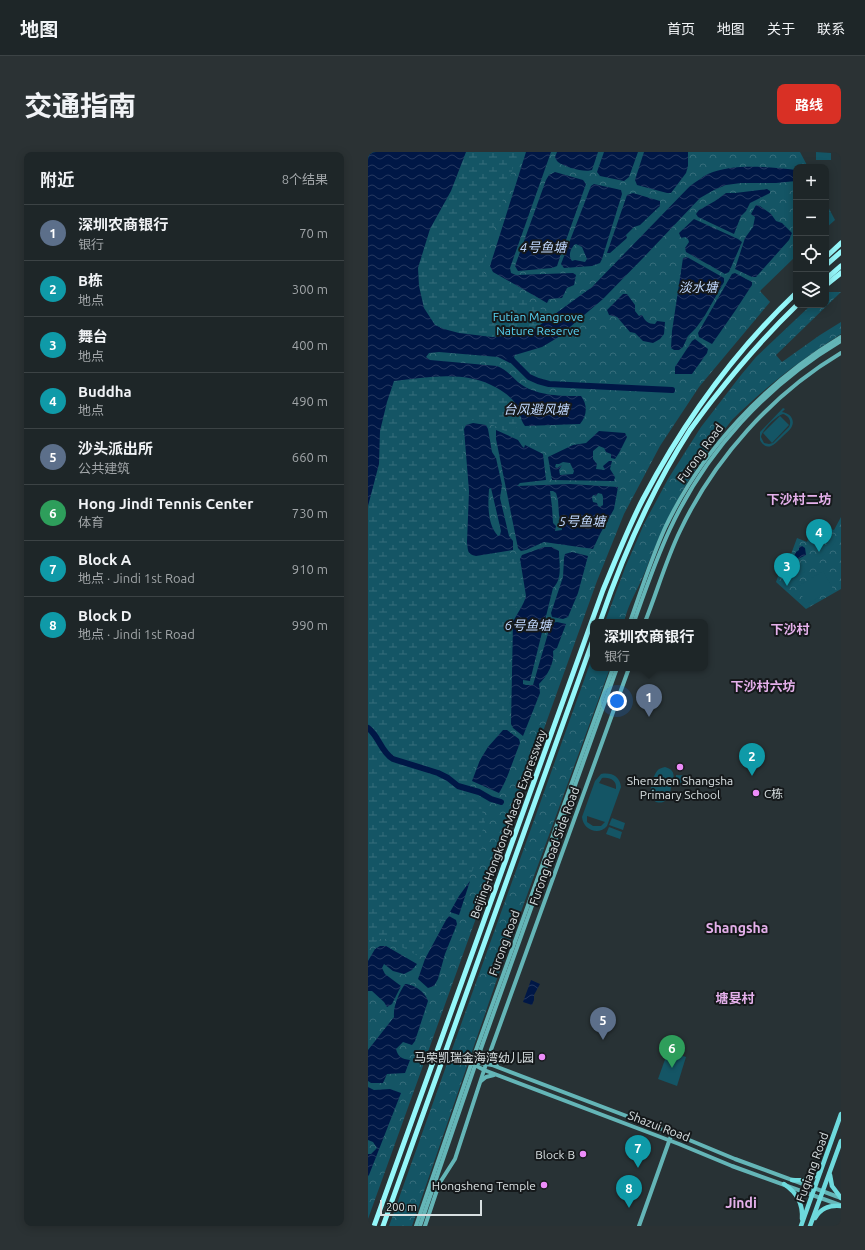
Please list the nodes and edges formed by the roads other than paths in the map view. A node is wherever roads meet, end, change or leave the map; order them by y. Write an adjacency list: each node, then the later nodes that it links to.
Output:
1 (841, 242): 3 (highway)
2 (841, 252): 4 (highway)
3 (829, 254)
4 (829, 263)
5 (841, 266): 7 (highway)
6 (841, 273): 8 (highway)
7 (829, 276)
8 (829, 283)
9 (793, 292): 13 (highway)
10 (793, 296): 13 (highway)
11 (794, 308): 14 (highway)
12 (798, 308): 14 (highway)
13 (766, 323): 18 (highway, Beijing-Hongkong-Macao Expressway)
14 (770, 332): 19 (highway)
15 (841, 337): 20 (main road, Furong Road)
16 (841, 342): 21 (main road, Furong Road)
17 (841, 353): 22 (main road)
18 (593, 619)
19 (601, 619)
20 (631, 619)
21 (635, 619)
22 (647, 619)
23 (590, 626): 51 (highway, Beijing-Hongkong-Macao Expressway)
24 (590, 648): 52 (highway, Beijing-Hongkong-Macao Expressway)
25 (612, 671): 30 (main road, Furong Road)
26 (616, 671): 28 (main road, Furong Road)
27 (628, 671): 29 (main road, Furong Road Side Road)
28 (480, 1052): 30 (main road, Furong Road); 31 (main road)
29 (490, 1052): 31 (main road, Furong Road Side Road); 32 (main road)
30 (474, 1063): 31 (main road, Shazui Road); 33 (main road, Shazui Road); 53 (main road, Furong Road); 54 (main road, Furong Road)
31 (485, 1063): 32 (main road, Shazui Road); 33 (main road, Furong Road Side Road)
32 (498, 1068): 37 (main road, Shazui Road)
33 (484, 1070): 34 (main road, Shazui Road); 35 (main road, Furong Road Side Road)
34 (498, 1075): 35 (main road); 38 (main road, Shazui Road)
35 (481, 1081): 55 (main road, Furong Road Side Road)
36 (841, 1114): 40 (main road, Fuqiang Road)
37 (672, 1133): 38 (main road); 42 (main road, Shazui Road)
38 (669, 1140): 43 (main road, Shazui Road); 56 (main road)
39 (841, 1141): 41 (main road, Fuqiang Road)
40 (821, 1170): 42 (main road); 44 (main road, Fuqiang Road)
41 (831, 1171): 45 (main road, Fuqiang Road); 48 (main road)
42 (792, 1180): 44 (main road, Shazui Road)
43 (784, 1184): 46 (main road, Shazui Road); 50 (main road)
44 (815, 1188): 45 (main road, Shazui Road); 46 (main road, Fuqiang Road)
45 (823, 1191): 47 (main road, Fuqiang Road); 48 (main road, Shazui Road)
46 (812, 1195): 47 (main road, Shazui Road); 50 (main road, Fuqiang Road)
47 (820, 1198): 49 (main road, Shazui Road); 57 (main road, Fuqiang Road)
48 (841, 1198)
49 (841, 1205): 57 (main road)
50 (801, 1225)
51 (374, 1226)
52 (383, 1226)
53 (416, 1226)
54 (420, 1226)
55 (424, 1226)
56 (639, 1226)
57 (810, 1226)

